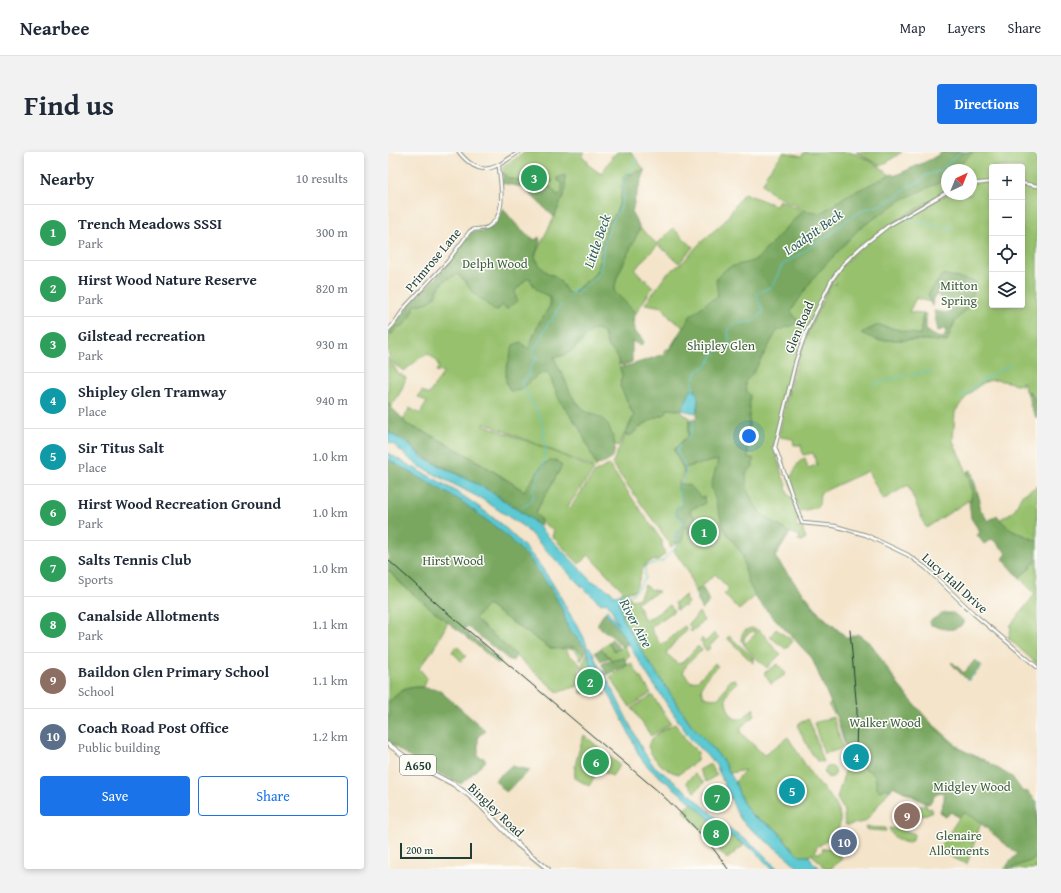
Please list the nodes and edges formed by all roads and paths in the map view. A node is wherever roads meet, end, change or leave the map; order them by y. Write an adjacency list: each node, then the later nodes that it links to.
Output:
1 (459, 152): 3 (street)
2 (519, 152): 3 (street)
3 (499, 166): 9 (street, Primrose Lane)
4 (989, 182): 5 (street)
5 (977, 183)
6 (1025, 184): 7 (street)
7 (1037, 186)
8 (941, 195): 10 (street, Glen Road)
9 (388, 330)
10 (802, 523): 11 (street, Lucy Hall Drive)
11 (1037, 667)
12 (388, 744): 13 (highway, Bingley Road / A650)
13 (548, 869)

